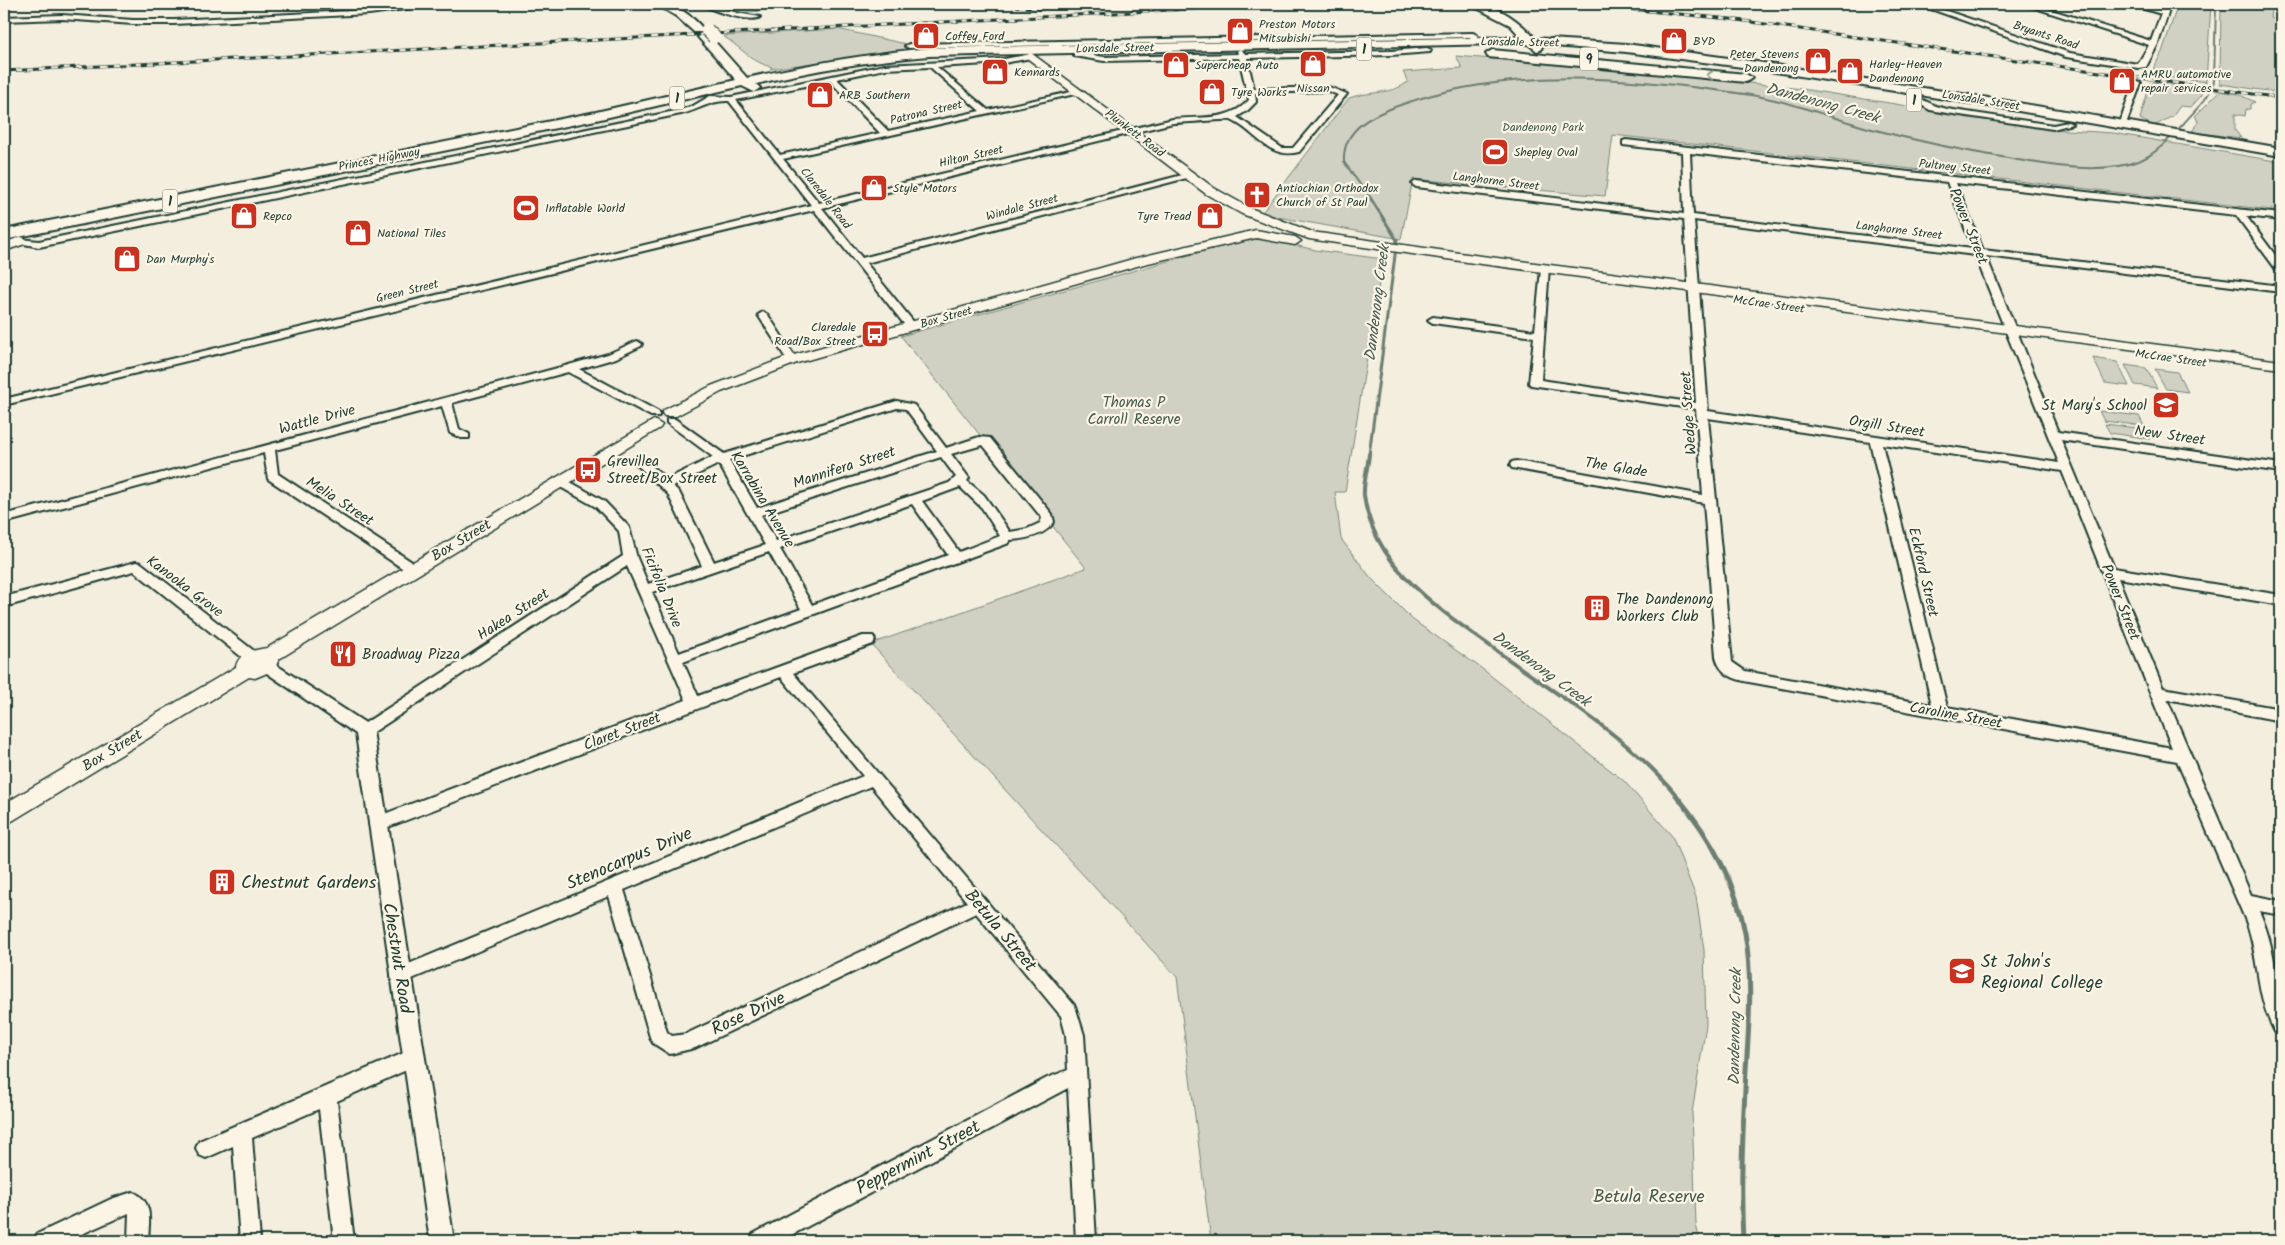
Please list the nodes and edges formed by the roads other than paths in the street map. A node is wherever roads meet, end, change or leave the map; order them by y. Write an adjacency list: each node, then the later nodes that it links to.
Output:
1 (439, 4): 12 (street)
2 (662, 4): 14 (highway)
3 (675, 4): 14 (highway)
4 (706, 4): 11 (street)
5 (1920, 4): 19 (street, Bryants Road)
6 (2026, 4): 19 (street)
7 (2131, 4): 10 (street)
8 (2168, 4): 10 (street)
9 (1481, 5): 13 (highway, 9)
10 (2164, 13): 19 (street)
11 (756, 17)
12 (4, 19)
13 (1520, 24): 15 (highway); 16 (highway, 9); 17 (highway); 23 (highway, 9)
14 (706, 33): 21 (highway); 29 (highway)
15 (1502, 40): 16 (highway, Lonsdale Street / 1); 22 (highway, Lonsdale Street / 1)
16 (1532, 41): 17 (highway, Lonsdale Street / 1); 26 (highway, 9)
17 (1570, 42): 23 (highway, Lonsdale Street / 1); 26 (highway)
18 (1108, 43): 22 (street, Lonsdale Street); 24 (street); 25 (street, Lonsdale Street)
19 (2154, 44)
20 (909, 46): 25 (street, Lonsdale Street)
21 (723, 47): 29 (highway); 33 (highway)
22 (1240, 48): 24 (highway, Lonsdale Street / 1); 27 (highway, Lonsdale Street / 1); 37 (street)
23 (1634, 48): 36 (highway, Lonsdale Street / 1)
24 (1082, 51): 25 (highway, Lonsdale Street / 1)
25 (1031, 52): 28 (street, Lonsdale Street); 33 (highway, Lonsdale Street / 1); 33 (highway, Lonsdale Street / 1); 38 (main road, Plunkett Road)
26 (1549, 53): 27 (highway); 30 (highway, 9)
27 (1488, 54): 30 (highway, Lonsdale Street / 1)
28 (932, 63): 31 (street, Lonsdale Street); 43 (street)
29 (736, 64): 33 (highway); 41 (highway)
30 (1628, 66): 32 (highway, Lonsdale Street / 1, one-way to 30)
31 (832, 78): 40 (street, Lonsdale Street); 47 (street)
32 (1756, 80)
33 (752, 81): 39 (highway, Princes Highway / 1); 41 (highway, Princes Highway / 1)
34 (1782, 82): 36 (highway, Lonsdale Street / 1)
35 (2137, 83): 45 (street)
36 (1846, 85): 45 (highway, Lonsdale Street / 1); 45 (highway, Lonsdale Street / 1)
37 (1252, 91): 44 (street); 44 (street)
38 (1080, 92): 43 (street, Patrona Street); 46 (main road, Plunkett Road)
39 (713, 98): 40 (street); 42 (highway, Princes Highway / 1); 52 (street, Princes Highway)
40 (731, 99): 55 (street, Claredale Road)
41 (648, 105): 48 (highway, Princes Highway / 1)
42 (670, 108): 48 (highway); 49 (highway, Princes Highway / 1)
43 (985, 111): 47 (street, Patrona Street)
44 (1233, 118): 46 (street, Hilton Street)
45 (2125, 128): 50 (highway, Lonsdale Street / 1)
46 (1132, 131): 59 (main road, Plunkett Road); 63 (street, Hilton Street)
47 (886, 134): 55 (street, Patrona Street)
48 (497, 136): 57 (highway); 58 (highway, Princes Highway / 1)
49 (540, 136): 52 (street); 57 (highway, Princes Highway / 1)
50 (2193, 140): 54 (highway, Lonsdale Street / 1); 56 (highway, Lonsdale Street / 1)
51 (1626, 143): 53 (street, Pultney Street)
52 (525, 144): 58 (street, Princes Highway)
53 (1686, 150): 60 (street, Pultney Street); 65 (street, Wedge Street)
54 (2281, 152)
55 (778, 158): 63 (street, Claredale Road)
56 (2281, 159)
57 (374, 169): 58 (highway, Princes Highway / 1)
58 (340, 175): 68 (highway, Princes Highway / 1); 71 (highway, Princes Highway / 1)
59 (1190, 176): 62 (main road, Plunkett Road); 73 (street, Windale Street)
60 (1950, 179): 64 (street, Pultney Street); 72 (street, Power Street)
61 (1416, 184): 65 (street, Langhorne Street)
62 (1210, 191): 67 (main road, Plunkett Road); 69 (main road, Plunkett Road)
63 (816, 206): 73 (street, Claredale Road); 91 (street, Green Street)
64 (2239, 212): 66 (street, Pultney Street); 74 (street)
65 (1688, 215): 72 (street, Langhorne Street); 78 (street, Wedge Street)
66 (2281, 217)
67 (1259, 227): 69 (main road, McCrae Street); 70 (main road, Box Street)
68 (4, 235)
69 (1293, 235): 70 (main road, Box Street); 75 (main road, McCrae Street)
70 (1228, 239): 81 (main road, Box Street)
71 (4, 246)
72 (1978, 249): 76 (street, Langhorne Street); 77 (street, Langhorne Street); 82 (street, Power Street)
73 (859, 262): 81 (street, Claredale Road)
74 (2281, 270)
75 (1545, 273): 78 (main road, McCrae Street); 83 (street)
76 (2281, 283)
77 (2281, 289)
78 (1694, 291): 82 (main road, McCrae Street); 92 (street, Wedge Street)
79 (762, 315): 85 (street)
80 (1433, 320): 83 (street)
81 (912, 327): 85 (main road, Box Street)
82 (2012, 333): 86 (main road, McCrae Street); 88 (main road, McCrae Street); 94 (street, Power Street)
83 (1540, 334): 89 (street)
84 (637, 344): 87 (street, Wattle Drive)
85 (792, 360): 93 (main road, Box Street)
86 (2281, 365)
87 (570, 368): 90 (street, Wattle Drive); 93 (street, Karrabina Avenue)
88 (2281, 373)
89 (1535, 383): 92 (street, Orgill Street)
90 (446, 401): 95 (street); 97 (street, Wattle Drive)
91 (4, 402)
92 (1703, 410): 96 (street, Orgill Street); 108 (street, Wedge Street)
93 (663, 418): 99 (street, Karrabina Avenue); 104 (main road, Box Street)
94 (2053, 435): 102 (street, Power Street); 103 (street, New Street)
95 (465, 436)
96 (1875, 439): 102 (street, Orgill Street); 129 (street, Eckford Street)
97 (269, 448): 110 (street, Wattle Drive); 116 (street, Melia Street)
98 (944, 452): 99 (street); 105 (street); 109 (street, Mannifera Street); 111 (street, Mannifera Street)
99 (722, 458): 106 (street); 109 (street, Karrabina Avenue)
100 (640, 462): 106 (street)
101 (1516, 465): 108 (street, The Glade)
102 (2065, 468): 117 (street, Power Street)
103 (2281, 468)
104 (559, 481): 113 (street, Ficifolia Drive); 116 (main road, Box Street)
105 (960, 482): 107 (street); 111 (street)
106 (667, 484): 115 (street)
107 (915, 499): 112 (street); 114 (street)
108 (1710, 500): 125 (street, Wedge Street)
109 (754, 513): 112 (street, Karrabina Avenue)
110 (4, 518)
111 (1006, 536): 114 (street)
112 (772, 546): 115 (street); 121 (street, Karrabina Avenue)
113 (630, 558): 118 (street, Ficifolia Drive); 131 (street, Hakea Street)
114 (957, 558): 121 (street)
115 (710, 568): 118 (street)
116 (413, 569): 124 (main road, Box Street)
117 (2109, 572): 119 (street); 127 (street, Power Street)
118 (644, 590): 123 (street, Ficifolia Drive)
119 (2281, 600)
120 (4, 602): 124 (street, Kanooka Grove)
121 (809, 611): 123 (street)
122 (868, 640): 126 (street, Claret Street)
123 (675, 660): 128 (street, Ficifolia Drive)
124 (259, 662): 131 (street); 134 (main road, Box Street)
125 (1731, 670): 129 (street, Caroline Street)
126 (784, 672): 128 (street, Claret Street); 133 (street, Betula Street)
127 (2157, 692): 130 (street); 132 (street, Power Street)
128 (694, 703): 135 (street, Claret Street)
129 (1941, 713): 132 (street, Caroline Street)
130 (2281, 715)
131 (364, 731): 135 (street, Chestnut Road)
132 (2184, 756): 137 (street, Power Street)
133 (874, 778): 136 (street, Stenocarpus Drive); 138 (street, Betula Street)
134 (4, 815)
135 (377, 824): 140 (street, Chestnut Road)
136 (614, 886): 138 (street, Rose Drive); 140 (street, Stenocarpus Drive)
137 (2246, 901): 139 (street); 141 (street, Power Street)
138 (979, 904): 143 (street, Betula Street)
139 (2281, 908)
140 (400, 976): 142 (street, Chestnut Road)
141 (2281, 1026)
142 (413, 1058): 144 (street); 151 (street, Chestnut Road)
143 (1077, 1076): 152 (street, Peppermint Street); 153 (street, Betula Street)
144 (327, 1096): 145 (street); 150 (street)
145 (242, 1133): 146 (street); 149 (street)
146 (206, 1148)
147 (44, 1241): 148 (street)
148 (138, 1241)
149 (250, 1241)
150 (344, 1241)
151 (442, 1241)
152 (760, 1241)
153 (1086, 1241)

